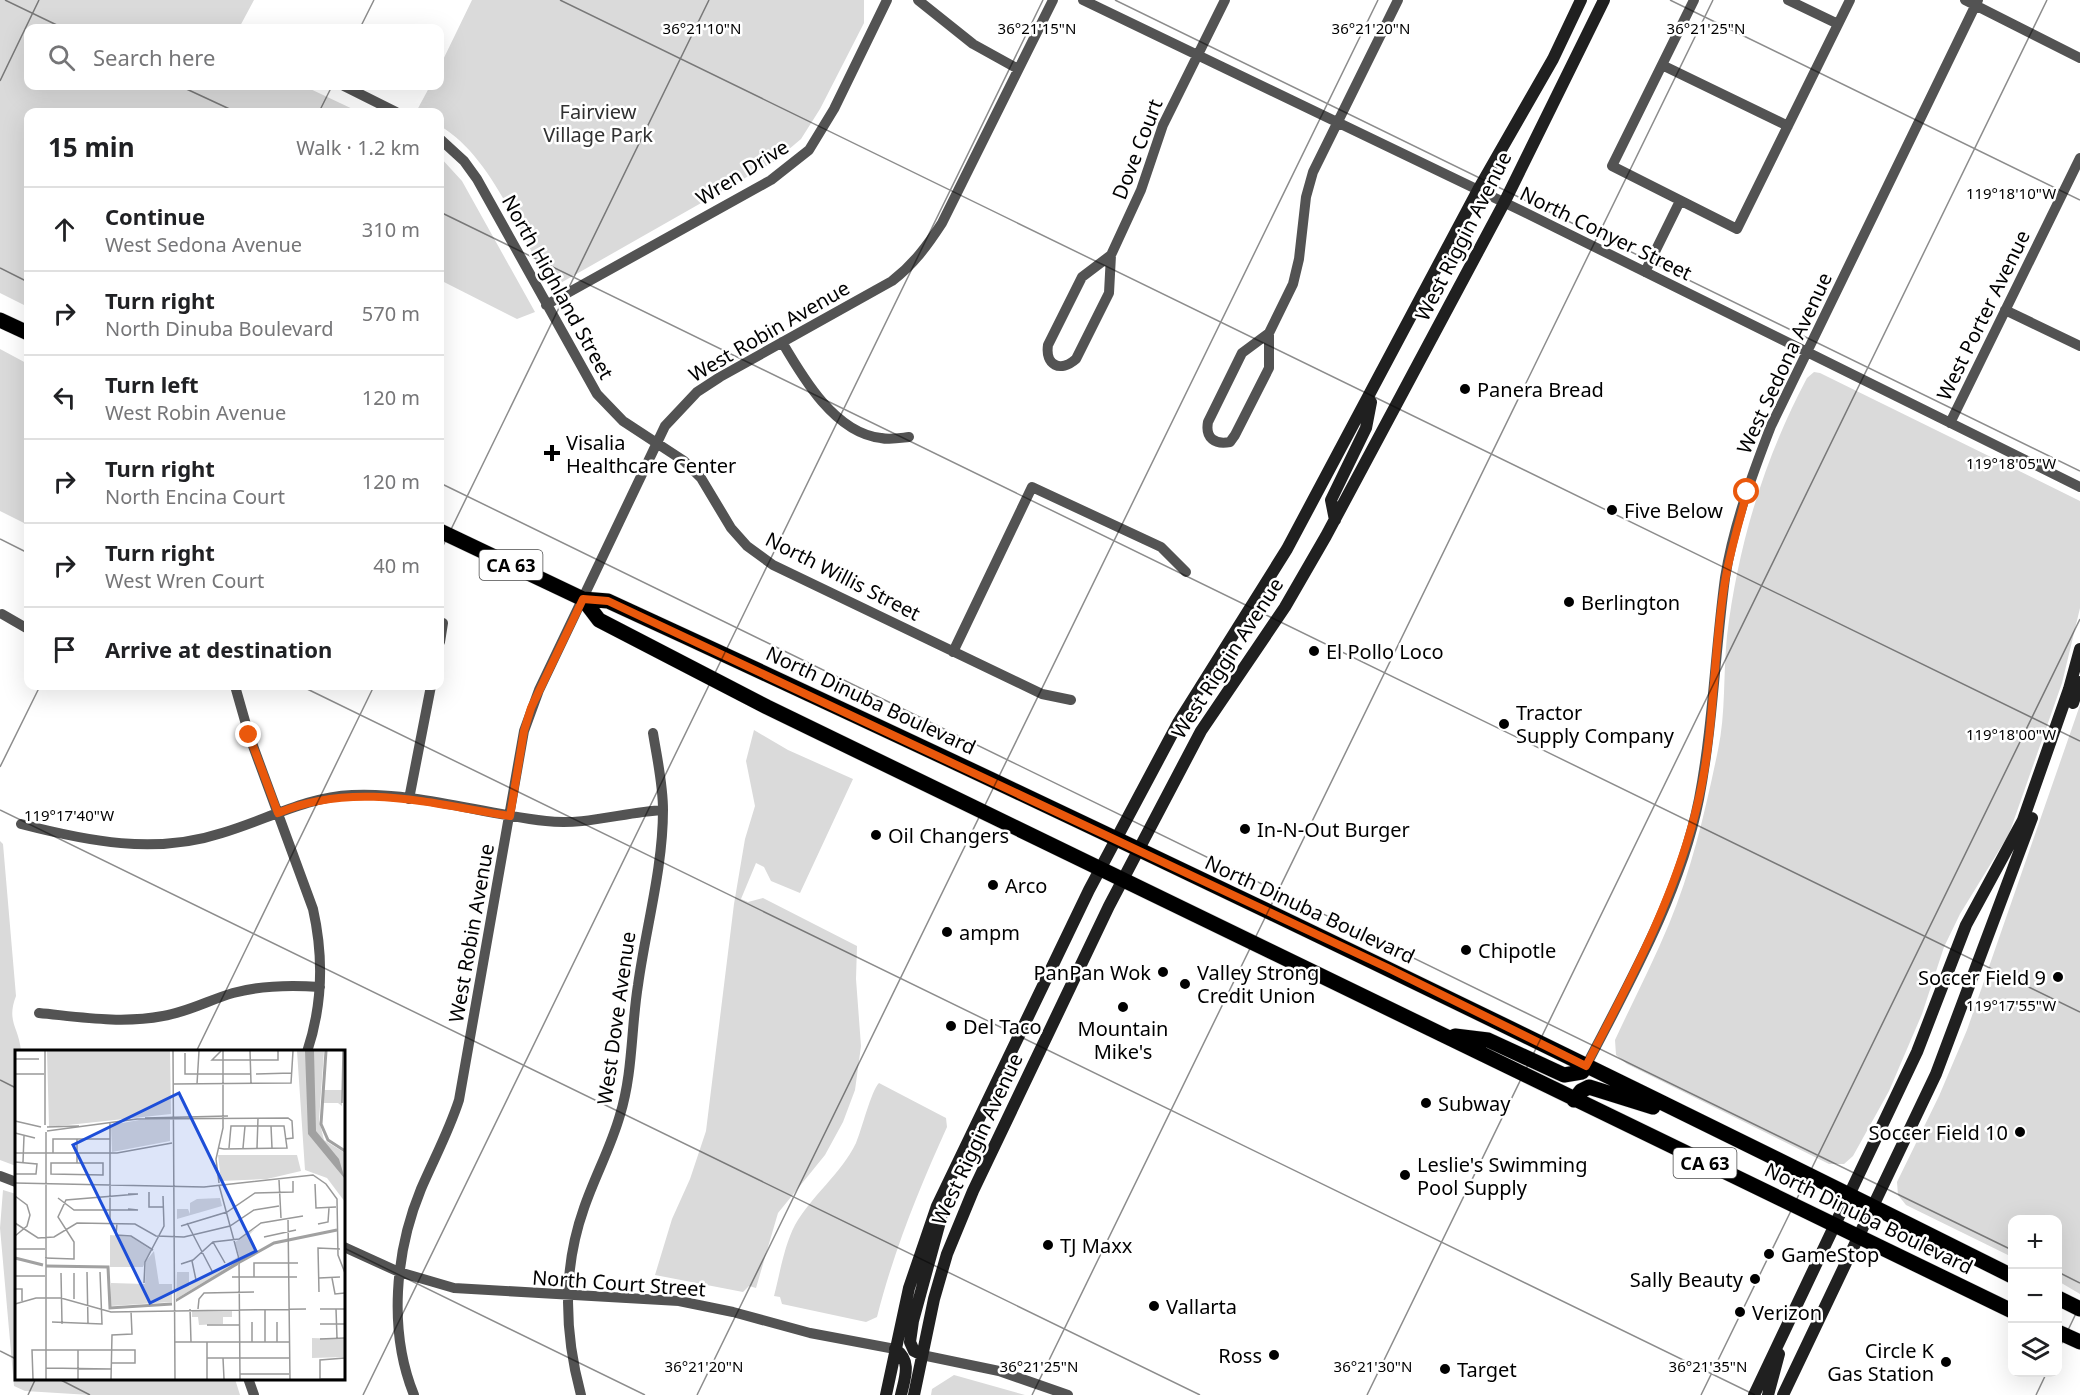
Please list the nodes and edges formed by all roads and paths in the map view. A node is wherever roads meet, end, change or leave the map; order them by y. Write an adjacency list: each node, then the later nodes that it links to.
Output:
1 (887, 0): 30 (street, Wren Drive)
2 (918, 0): 18 (street)
3 (1053, 0): 18 (street, West Robin Avenue)
4 (1083, 0): 15 (street, North Conyer Street)
5 (1225, 0): 15 (street, Dove Court)
6 (1398, 0): 21 (street)
7 (1581, 0): 25 (main road, West Riggin Avenue)
8 (1604, 0): 27 (main road, West Riggin Avenue)
9 (1694, 0): 17 (street)
10 (1788, 0): 14 (street)
11 (1850, 0): 14 (street)
12 (1965, 0): 13 (street)
13 (1977, 3): 16 (street); 37 (street, West Sedona Avenue)
14 (1838, 24): 22 (street)
15 (1197, 56): 21 (street, North Conyer Street); 28 (street, Dove Court)
16 (2080, 58)
17 (1662, 65): 22 (street); 26 (street)
18 (1018, 69): 35 (street, West Robin Avenue)
19 (352, 90): 20 (street)
20 (388, 108)
21 (1337, 122): 25 (street, North Conyer Street); 34 (street)
22 (1788, 126): 26 (street)
23 (444, 143): 30 (street, North Highland Street)
24 (2080, 158): 31 (street, West Porter Avenue)
25 (1478, 190): 27 (street, North Conyer Street); 38 (main road, West Riggin Avenue)
26 (1680, 201): 29 (street)
27 (1504, 203): 29 (street, North Conyer Street); 43 (main road, West Riggin Avenue)
28 (1111, 255): 28 (street, Dove Court)
29 (1645, 272): 37 (street, North Conyer Street)
30 (546, 305): 41 (street, North Highland Street)
31 (2005, 310): 36 (street); 39 (street, West Porter Avenue)
32 (0, 320): 33 (main road)
33 (24, 331)
34 (1269, 333): 34 (street)
35 (783, 342): 40 (street); 41 (street, West Robin Avenue)
36 (2080, 346)
37 (1806, 352): 39 (street, North Conyer Street); 69 (street, West Sedona Avenue)
38 (1374, 389): 43 (main road); 61 (main road, West Riggin Avenue)
39 (1950, 423): 42 (street, North Conyer Street)
40 (909, 437)
41 (656, 443): 46 (street, West Robin Avenue); 50 (street, North Willis Street)
42 (2080, 487)
43 (1335, 520): 62 (main road, West Riggin Avenue)
44 (444, 533): 46 (main road, North Dinuba Boulevard / CA 63)
45 (1186, 572): 50 (street)
46 (583, 599): 59 (street, West Robin Avenue); 61 (main road, North Dinuba Boulevard / CA 63); 63 (main road, North Dinuba Boulevard / CA 63)
47 (2, 614): 48 (street)
48 (24, 627)
49 (2080, 649): 75 (main road)
50 (953, 652): 54 (street, North Willis Street)
51 (2080, 682): 76 (main road)
52 (236, 690): 58 (street)
53 (430, 690): 56 (street)
54 (1071, 700)
55 (653, 733): 57 (street, West Dove Avenue)
56 (409, 799): 58 (street); 59 (street)
57 (663, 810): 59 (street); 82 (street, West Dove Avenue)
58 (278, 813): 60 (street); 65 (street)
59 (510, 816): 80 (street, West Robin Avenue)
60 (21, 824)
61 (1115, 840): 62 (main road, North Dinuba Boulevard / CA 63); 63 (main road, West Riggin Avenue)
62 (1137, 850): 64 (main road, West Riggin Avenue); 69 (main road, North Dinuba Boulevard / CA 63)
63 (1101, 867): 64 (main road, North Dinuba Boulevard / CA 63); 72 (main road, West Riggin Avenue)
64 (1123, 878): 67 (main road, North Dinuba Boulevard / CA 63); 92 (main road, West Riggin Avenue)
65 (320, 987): 66 (street); 68 (street)
66 (39, 1013)
67 (1444, 1035): 69 (main road); 70 (main road, North Dinuba Boulevard / CA 63)
68 (308, 1050)
69 (1586, 1066): 71 (main road, North Dinuba Boulevard / CA 63)
70 (1574, 1100): 71 (main road); 77 (main road, North Dinuba Boulevard / CA 63)
71 (1698, 1121): 75 (main road, North Dinuba Boulevard / CA 63)
72 (954, 1167): 91 (main road, West Riggin Avenue); 92 (main road)
73 (0, 1176): 74 (street)
74 (15, 1182)
75 (1849, 1195): 76 (main road, North Dinuba Boulevard / CA 63); 77 (main road)
76 (1872, 1206): 78 (main road); 81 (main road, North Dinuba Boulevard / CA 63)
77 (1835, 1225): 78 (main road, North Dinuba Boulevard / CA 63); 89 (main road)
78 (1858, 1237): 84 (main road, North Dinuba Boulevard / CA 63); 103 (main road)
79 (345, 1247): 80 (street, North Court Street)
80 (399, 1272): 82 (street, North Court Street); 95 (street, West Robin Avenue)
81 (2008, 1274)
82 (567, 1296): 91 (street, North Court Street); 96 (street, West Dove Avenue)
83 (2062, 1300): 85 (main road)
84 (2008, 1309)
85 (2080, 1310)
86 (2062, 1326): 87 (main road)
87 (2080, 1331)
88 (2062, 1334): 90 (main road)
89 (1783, 1335): 101 (main road); 102 (main road)
90 (2080, 1342)
91 (895, 1349): 97 (main road, West Riggin Avenue); 98 (main road)
92 (922, 1355): 99 (main road, West Riggin Avenue); 100 (street)
93 (249, 1380): 94 (street)
94 (254, 1395)
95 (414, 1395)
96 (581, 1395)
97 (886, 1395)
98 (901, 1395)
99 (914, 1395)
100 (1068, 1395)
101 (1754, 1395)
102 (1768, 1395)
103 (1783, 1395)

